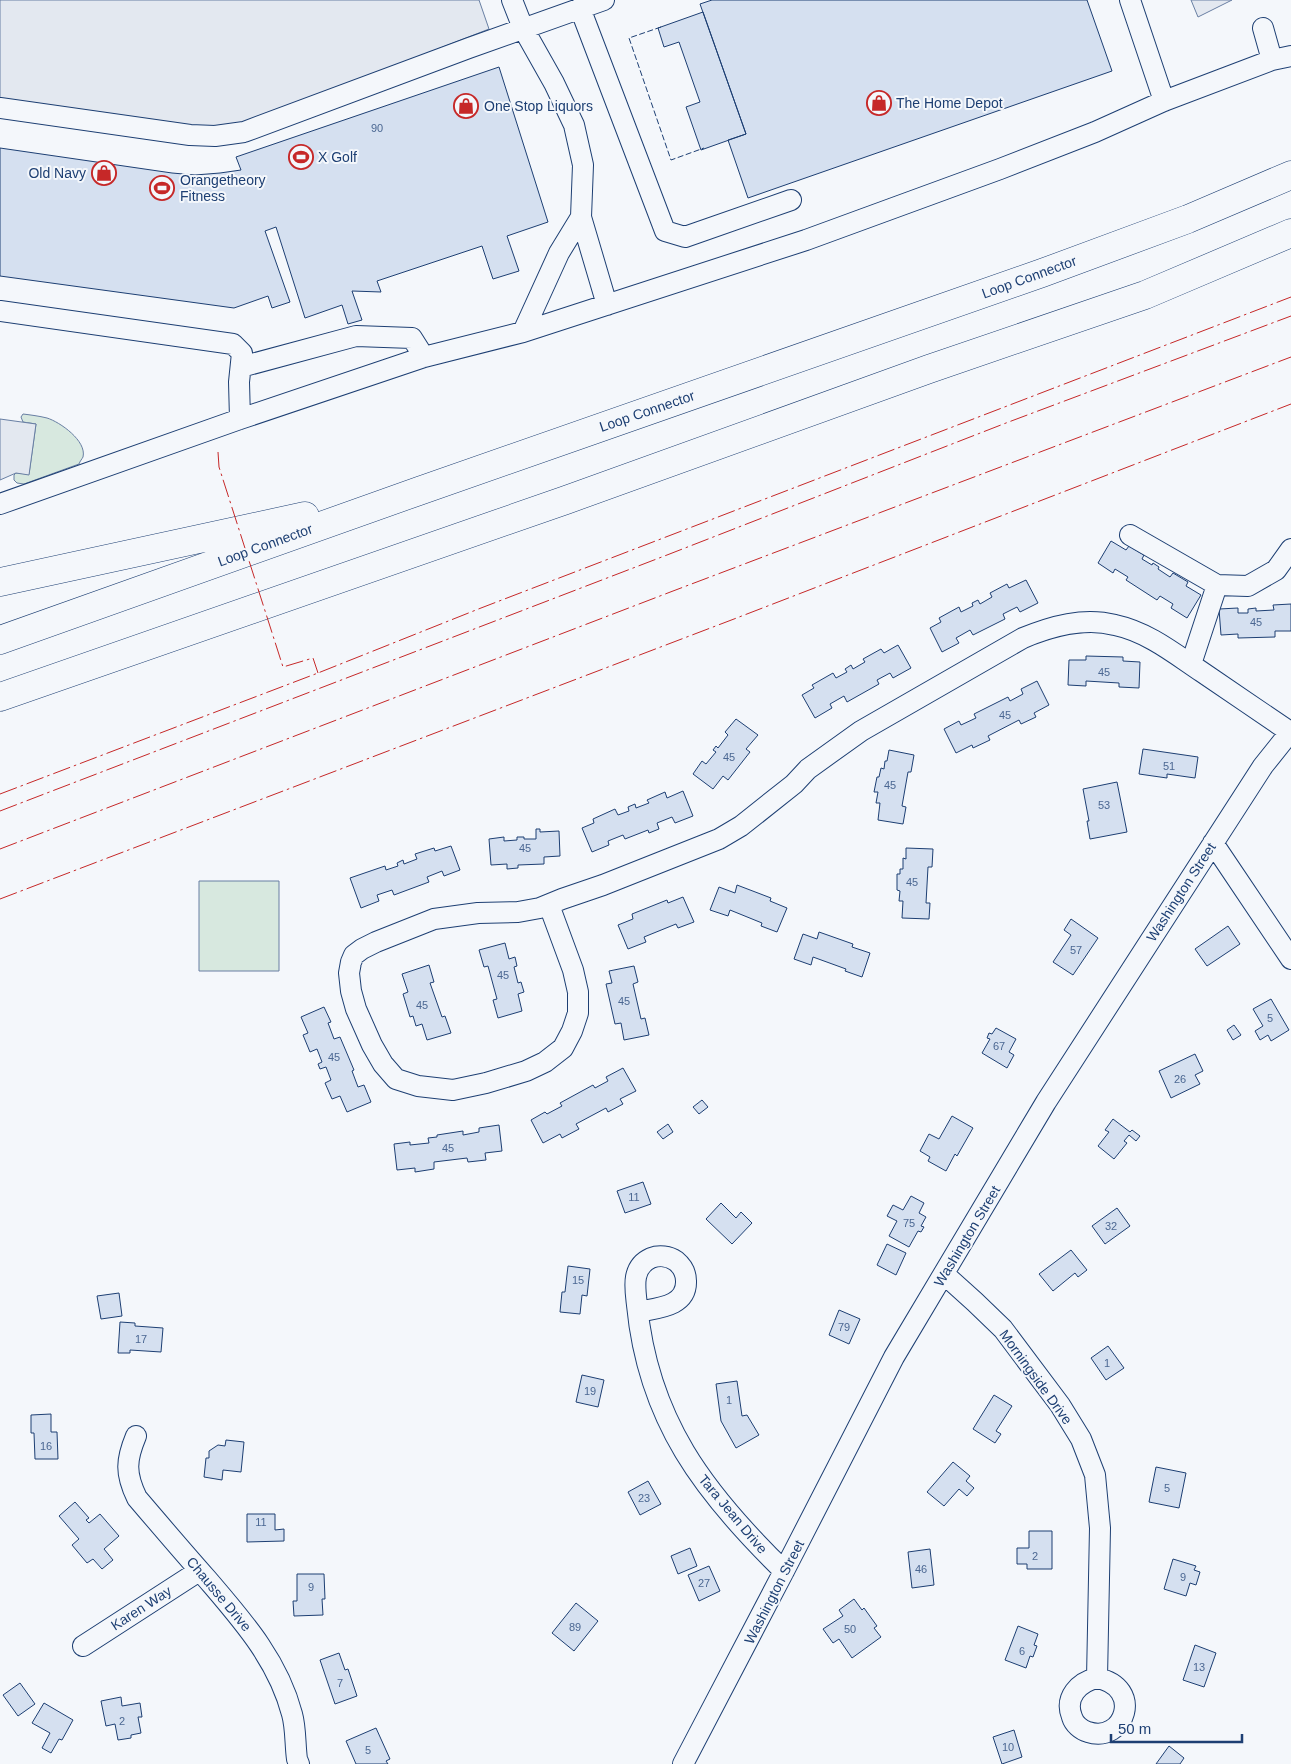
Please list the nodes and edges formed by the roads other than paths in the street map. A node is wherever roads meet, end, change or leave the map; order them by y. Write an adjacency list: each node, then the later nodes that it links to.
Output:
1 (512, 0): 5 (street)
2 (604, 0): 4 (street)
3 (1130, 0): 8 (street)
4 (580, 8): 5 (street); 11 (street)
5 (523, 28): 9 (street); 12 (street)
6 (1263, 28): 7 (street)
7 (1281, 58): 8 (street)
8 (1164, 101): 14 (street)
9 (0, 108)
10 (1291, 175): 20 (highway, Loop Connector)
11 (790, 200)
12 (581, 217): 14 (street); 16 (street)
13 (1291, 234): 28 (highway)
14 (607, 305): 16 (street)
15 (0, 311): 18 (street)
16 (523, 332): 17 (street)
17 (424, 357): 18 (street); 19 (street)
18 (241, 367): 19 (street)
19 (240, 418): 21 (street)
20 (419, 491): 24 (highway); 26 (highway, Loop Connector)
21 (0, 504)
22 (1130, 535): 25 (street)
23 (1291, 549): 25 (street)
24 (0, 582)
25 (1217, 584): 27 (street)
26 (0, 640)
27 (1191, 664): 29 (street); 31 (street)
28 (0, 697)
29 (1291, 732): 30 (street, Washington Street)
30 (1213, 843): 32 (street); 33 (street, Washington Street)
31 (549, 905): 31 (street)
32 (1291, 959)
33 (944, 1274): 37 (street, Washington Street); 39 (street, Morningside Drive)
34 (638, 1312): 37 (street, Tara Jean Drive)
35 (136, 1436): 36 (street, Chausse Drive)
36 (199, 1571): 38 (street, Karen Way); 40 (street, Chausse Drive)
37 (784, 1572): 41 (street, Washington Street)
38 (83, 1646)
39 (1097, 1678)
40 (299, 1764)
41 (683, 1764)

